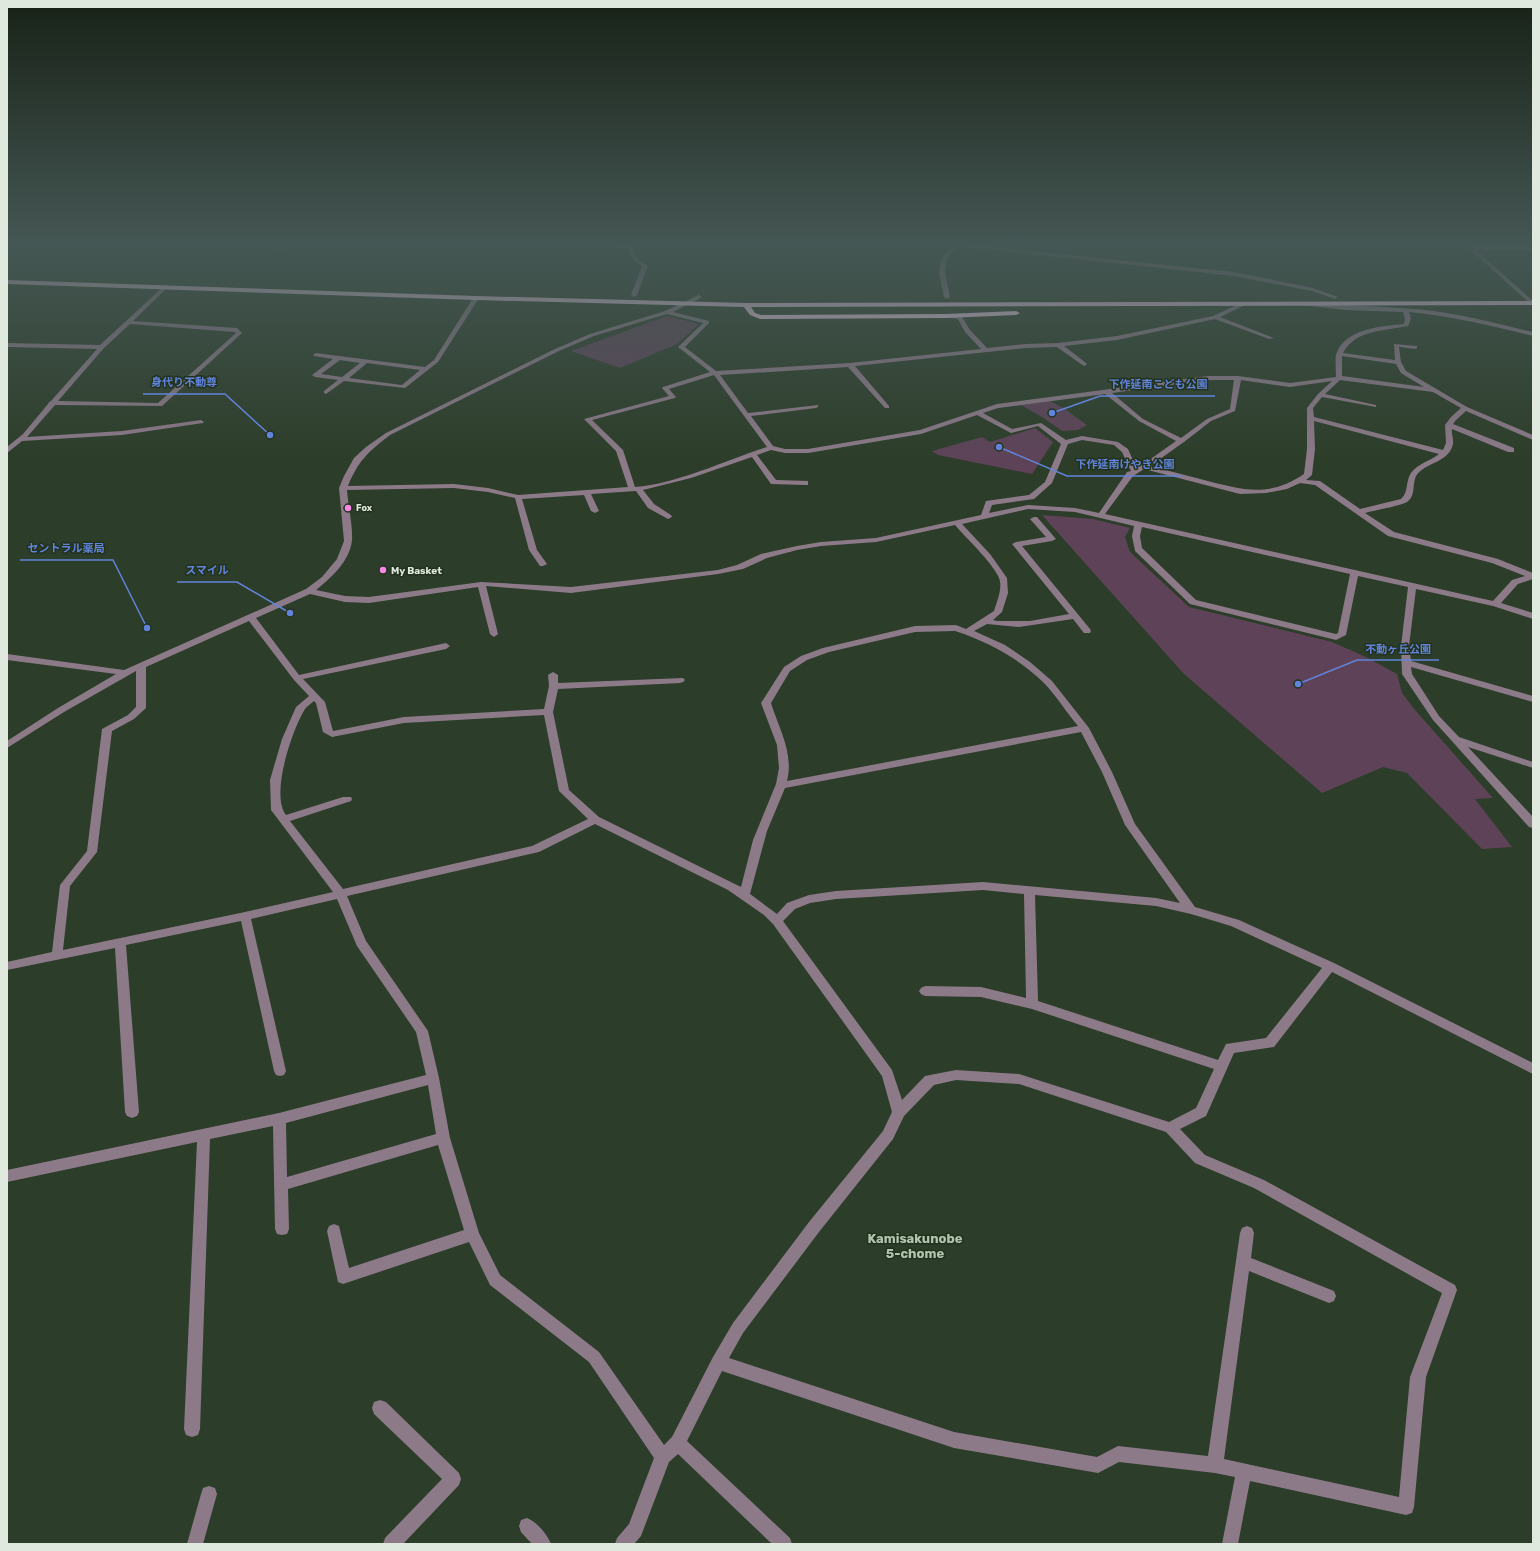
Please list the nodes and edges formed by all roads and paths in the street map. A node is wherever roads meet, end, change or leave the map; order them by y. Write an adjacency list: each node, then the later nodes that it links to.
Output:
1 (134, 316): 11 (street)
2 (464, 316): 26 (street)
3 (653, 316): 58 (street)
4 (685, 316): 27 (street)
5 (758, 316): 6 (highway)
6 (875, 316)
7 (949, 316): 18 (street)
8 (1407, 316): 19 (street)
9 (1448, 316): 12 (street)
10 (1215, 317): 13 (street); 15 (street)
11 (128, 322): 16 (street); 35 (street)
12 (1533, 334)
13 (1271, 338)
14 (7, 345): 16 (street)
15 (1058, 345): 18 (street); 24 (street)
16 (102, 347): 35 (street)
17 (1416, 347): 23 (street)
18 (985, 350): 25 (street)
19 (1339, 354): 23 (street); 29 (street)
20 (316, 356): 21 (street)
21 (339, 358): 22 (street); 30 (street)
22 (365, 362): 26 (street); 30 (street)
23 (1398, 362): 31 (street)
24 (1084, 364)
25 (850, 365): 27 (street); 38 (street)
26 (426, 369): 30 (street)
27 (715, 373): 41 (street); 59 (street)
28 (1238, 378): 29 (street); 33 (street); 47 (street)
29 (1339, 378): 31 (street); 34 (street)
30 (343, 379): 32 (street)
31 (1433, 390): 39 (street)
32 (326, 392)
33 (1107, 392): 40 (street); 47 (street)
34 (1320, 395): 37 (street); 42 (street)
35 (51, 403): 46 (street)
36 (816, 406): 41 (street)
37 (1374, 406)
38 (887, 407)
39 (1465, 408): 44 (street); 45 (street)
40 (977, 412): 48 (street); 49 (street)
41 (746, 415): 49 (street)
42 (1310, 418): 52 (street); 56 (street)
43 (201, 422): 46 (street)
44 (1448, 425): 50 (street); 52 (street)
45 (1533, 438)
46 (22, 439): 51 (street)
47 (1182, 441): 54 (street)
48 (1065, 443): 55 (street); 64 (street)
49 (771, 448): 53 (street)
50 (1511, 450)
51 (7, 451)
52 (1444, 453): 63 (street)
53 (753, 454): 57 (street); 59 (street)
54 (1142, 466): 55 (street); 56 (street)
55 (1134, 470): 65 (street)
56 (1300, 481): 63 (street)
57 (804, 483)
58 (343, 488): 61 (street); 75 (street)
59 (635, 489): 60 (street); 66 (street)
60 (586, 492): 61 (street); 62 (street)
61 (518, 497): 70 (street)
62 (595, 511)
63 (1359, 512): 72 (street)
64 (984, 516): 65 (street); 68 (street)
65 (1101, 516): 69 (street)
66 (668, 517)
67 (1034, 519): 77 (street)
68 (957, 523): 73 (street); 80 (street)
69 (1140, 524): 71 (street); 71 (street)
70 (543, 564)
71 (1355, 572): 74 (street)
72 (1533, 576): 76 (street)
73 (481, 584): 75 (street); 83 (street)
74 (1412, 585): 76 (street); 86 (street)
75 (309, 591): 79 (street)
76 (1495, 604): 78 (street)
77 (1074, 616): 80 (street); 81 (street)
78 (1533, 616)
79 (252, 617): 87 (street); 90 (street)
80 (986, 621): 82 (street)
81 (1087, 631)
82 (968, 632): 96 (street); 100 (street)
83 (494, 634)
84 (446, 646): 90 (street)
85 (7, 658): 88 (street)
86 (1406, 663): 94 (street); 97 (street)
87 (141, 666): 88 (street); 112 (street)
88 (125, 673): 98 (street)
89 (553, 675): 92 (street)
90 (297, 678): 93 (street)
91 (680, 680): 92 (street)
92 (554, 686): 95 (street)
93 (314, 696): 95 (street); 102 (street)
94 (1533, 699)
95 (548, 712): 103 (street)
96 (1084, 728): 100 (street); 108 (street)
97 (1454, 738): 99 (street); 104 (street)
98 (7, 745)
99 (1533, 765)
100 (782, 786): 107 (street)
101 (347, 799): 102 (street)
102 (285, 819): 106 (street)
103 (595, 820): 106 (street); 107 (street)
104 (1533, 824)
105 (1029, 890): 108 (street); 110 (street); 116 (street)
106 (341, 894): 109 (street); 120 (street)
107 (744, 896): 110 (street)
108 (1191, 910): 114 (street)
109 (245, 916): 111 (street); 119 (street)
110 (777, 921): 122 (street)
111 (120, 943): 112 (street); 121 (street)
112 (57, 956): 113 (street)
113 (7, 966)
114 (1330, 966): 117 (street); 118 (street)
115 (925, 991): 116 (street)
116 (1032, 1004): 117 (street)
117 (1222, 1066): 124 (street)
118 (1533, 1069)
119 (280, 1071)
120 (433, 1078): 123 (street); 126 (street)
121 (132, 1112)
122 (899, 1112): 124 (street); 135 (street)
123 (279, 1119): 125 (street); 128 (street)
124 (1170, 1128): 141 (street)
125 (204, 1134): 127 (street); 137 (street)
126 (443, 1138): 128 (street); 132 (street)
127 (7, 1176)
128 (282, 1185): 129 (street)
129 (282, 1229)
130 (334, 1231): 132 (street)
131 (1247, 1232): 133 (street)
132 (472, 1234): 139 (street)
133 (1243, 1262): 134 (street); 140 (street)
134 (1329, 1296)
135 (718, 1362): 138 (street); 140 (street)
136 (380, 1408): 145 (street)
137 (192, 1429)
138 (678, 1443): 139 (street); 148 (street)
139 (662, 1457): 147 (street)
140 (1215, 1465): 141 (street)
141 (1244, 1472): 149 (street)
142 (209, 1494): 144 (street)
143 (527, 1526): 146 (street)
144 (196, 1544)
145 (391, 1544)
146 (543, 1544)
147 (623, 1544)
148 (784, 1544)
149 (1230, 1544)

